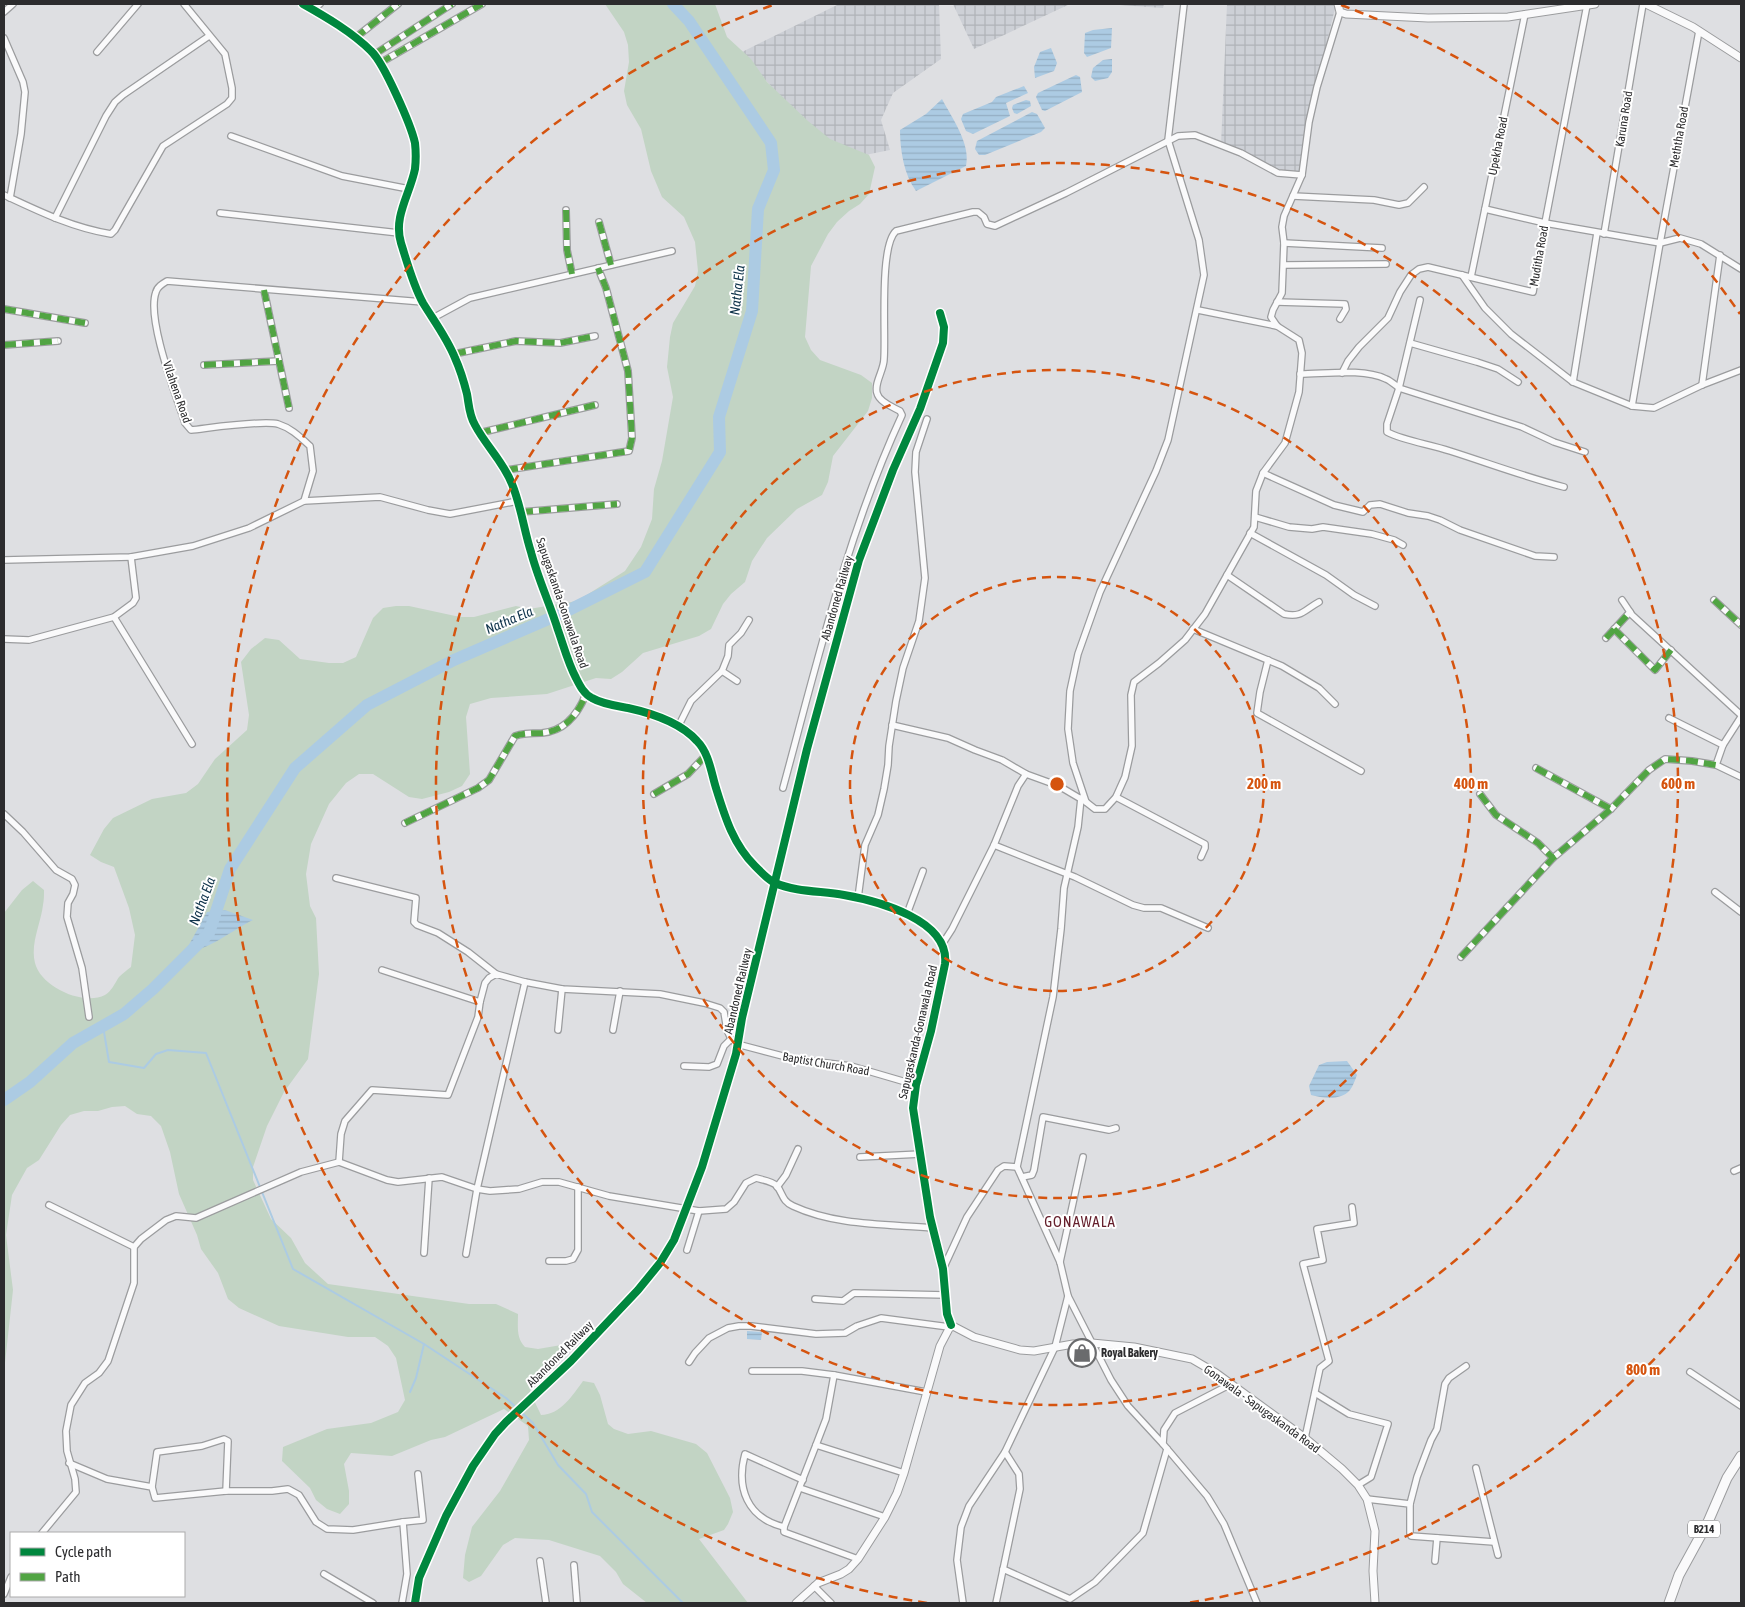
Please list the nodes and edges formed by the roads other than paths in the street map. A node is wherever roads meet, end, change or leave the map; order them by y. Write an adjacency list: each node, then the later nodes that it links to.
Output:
1 (12, 4): 14 (street)
2 (138, 4): 21 (street)
3 (184, 4): 18 (street)
4 (303, 4): 13 (street, Sapugaskanda-Gonawala Road)
5 (320, 4): 13 (street)
6 (398, 4): 20 (street)
7 (452, 4): 22 (street)
8 (482, 4): 24 (street)
9 (1184, 4): 26 (street)
10 (1338, 4): 15 (street)
11 (1591, 4): 16 (street); 38 (street, Muditha Road)
12 (1644, 4): 17 (street); 41 (street, Karuna Road)
13 (313, 10): 20 (street, Sapugaskanda-Gonawala Road)
14 (4, 12)
15 (1340, 12): 16 (street); 27 (street)
16 (1525, 14): 33 (street, Upekha Road)
17 (1699, 31): 23 (street); 43 (street, Meththa Road)
18 (209, 36): 36 (street); 36 (street)
19 (4, 38): 32 (street)
20 (355, 38): 22 (street, Sapugaskanda-Gonawala Road)
21 (97, 52)
22 (374, 54): 24 (street, Sapugaskanda-Gonawala Road)
23 (1741, 58)
24 (380, 63): 29 (street, Sapugaskanda-Gonawala Road)
25 (231, 136): 29 (street)
26 (1168, 140): 27 (street); 60 (street); 130 (street)
27 (1302, 175): 31 (street)
28 (1424, 187): 31 (street)
29 (409, 189): 39 (street, Sapugaskanda-Gonawala Road)
30 (4, 194): 32 (street)
31 (1293, 196): 42 (street)
32 (10, 198): 36 (street)
33 (1485, 209): 38 (street); 54 (street, Upekha Road)
34 (566, 210): 52 (street)
35 (220, 213): 39 (street)
36 (55, 218)
37 (599, 222): 48 (street)
38 (1545, 223): 40 (street); 54 (street, Muditha Road)
39 (399, 233): 57 (street, Sapugaskanda-Gonawala Road)
40 (1597, 233): 41 (street); 77 (street)
41 (1604, 234): 43 (street)
42 (1284, 243): 44 (street); 49 (street)
43 (1660, 243): 46 (street); 81 (street, Meththa Road)
44 (1382, 248)
45 (672, 251): 48 (street)
46 (1720, 256): 51 (street); 78 (street)
47 (1386, 264): 49 (street)
48 (611, 265): 50 (street)
49 (1284, 265): 58 (street)
50 (598, 268): 52 (street); 86 (street)
51 (1741, 269)
52 (572, 274): 62 (street)
53 (1462, 275): 54 (street, Muditha Road); 74 (street, Muditha Road); 77 (street)
54 (1471, 277)
55 (264, 290): 57 (street, Vilahena Road); 71 (street); 89 (street, Vilahena Road)
56 (1420, 300): 68 (street)
57 (423, 302): 62 (street, Sapugaskanda-Gonawala Road)
58 (1277, 302): 63 (street); 65 (street)
59 (4, 309): 64 (street)
60 (1198, 310): 65 (street); 134 (street)
61 (940, 313): 144 (street, Abandoned Railway)
62 (432, 318): 70 (street, Sapugaskanda-Gonawala Road)
63 (1340, 319)
64 (85, 323)
65 (1277, 326): 75 (street)
66 (594, 336): 70 (street)
67 (58, 341): 69 (street)
68 (1410, 343): 76 (street); 79 (street)
69 (4, 345)
70 (454, 354): 84 (street, Sapugaskanda-Gonawala Road)
71 (279, 361): 72 (street); 82 (street)
72 (204, 365)
73 (1741, 370): 78 (street)
74 (1342, 373): 75 (street); 79 (street)
75 (1300, 374): 87 (street)
76 (1518, 382)
77 (1573, 382): 81 (street)
78 (1702, 385): 81 (street)
79 (1399, 388): 85 (street); 88 (street)
80 (595, 405): 84 (street)
81 (1632, 406)
82 (289, 408)
83 (927, 419): 120 (street)
84 (480, 433): 86 (street, Sapugaskanda-Gonawala Road)
85 (1585, 452)
86 (506, 470): 90 (street, Sapugaskanda-Gonawala Road)
87 (1263, 473): 93 (street); 97 (street)
88 (1564, 487)
89 (304, 501): 90 (street); 96 (street)
90 (518, 501): 92 (street, Sapugaskanda-Gonawala Road)
91 (617, 504): 92 (street)
92 (521, 512): 116 (street, Sapugaskanda-Gonawala Road)
93 (1255, 517): 94 (street); 95 (street)
94 (1250, 533): 99 (street); 103 (street)
95 (1403, 546)
96 (131, 557): 98 (street); 105 (street)
97 (1554, 557)
98 (4, 560)
99 (1227, 575): 102 (street); 108 (street)
100 (1622, 600): 104 (street)
101 (1714, 600): 107 (street)
102 (1319, 602)
103 (1376, 606)
104 (1630, 612): 109 (street); 112 (street)
105 (114, 617): 111 (street); 122 (street)
106 (749, 620): 114 (street)
107 (1741, 625)
108 (1194, 629): 113 (street); 133 (street)
109 (1614, 629): 110 (street); 112 (street)
110 (1606, 638)
111 (4, 639)
112 (1671, 650): 118 (street)
113 (1268, 660): 117 (street); 127 (street)
114 (722, 672): 115 (street); 121 (street)
115 (737, 681)
116 (586, 694): 121 (street); 137 (street)
117 (1335, 704)
118 (1741, 716): 123 (street)
119 (1669, 718): 123 (street)
120 (892, 725): 128 (street); 146 (street)
121 (678, 727): 124 (street)
122 (192, 744)
123 (1723, 745): 125 (street)
124 (706, 755): 131 (street); 144 (street)
125 (1716, 765): 129 (street); 135 (street)
126 (1536, 768): 135 (street)
127 (1361, 771)
128 (1026, 774): 134 (street); 138 (street)
129 (1741, 777)
130 (783, 788)
131 (654, 794)
132 (1480, 794): 140 (street)
133 (1116, 798): 134 (street); 139 (street)
134 (1084, 800): 142 (street)
135 (1611, 809): 140 (street)
136 (4, 814): 158 (street)
137 (405, 823)
138 (994, 845): 142 (street); 150 (street)
139 (1201, 857)
140 (1553, 858): 151 (street)
141 (922, 871): 148 (street)
142 (1067, 873): 149 (street); 171 (street)
143 (336, 878): 153 (street)
144 (774, 883): 146 (street); 162 (street, Abandoned Railway)
145 (1715, 892): 147 (street)
146 (858, 898): 148 (street)
147 (1741, 912)
148 (907, 914): 150 (street)
149 (1208, 928)
150 (943, 943): 164 (street, Sapugaskanda-Gonawala Road)
151 (1461, 958)
152 (382, 970): 157 (street)
153 (496, 974): 154 (street); 157 (street)
154 (524, 982): 155 (street); 178 (street)
155 (562, 989): 156 (street); 159 (street)
156 (620, 991): 160 (street); 161 (street)
157 (480, 1002): 170 (street)
158 (89, 1017)
159 (558, 1030)
160 (613, 1030)
161 (731, 1039): 162 (street); 163 (street)
162 (737, 1044): 164 (street, Baptist Church Road); 181 (street, Abandoned Railway)
163 (684, 1066)
164 (916, 1085): 167 (street, Sapugaskanda-Gonawala Road)
165 (1116, 1128): 174 (street)
166 (798, 1149): 177 (street)
167 (921, 1154): 168 (street); 183 (street, Sapugaskanda-Gonawala Road)
168 (860, 1157)
169 (1083, 1157): 189 (street)
170 (339, 1162): 175 (street); 184 (street)
171 (1017, 1167): 174 (street); 190 (street)
172 (1741, 1168): 173 (street)
173 (1734, 1171)
174 (1022, 1177): 189 (street)
175 (429, 1178): 178 (street); 186 (street)
176 (578, 1187): 178 (street); 181 (street); 188 (street)
177 (777, 1187): 182 (street); 183 (street)
178 (477, 1189): 187 (street)
179 (49, 1205): 184 (street)
180 (1352, 1207): 204 (street)
181 (687, 1210): 182 (street); 240 (street, Abandoned Railway)
182 (700, 1211): 185 (street)
183 (932, 1228): 190 (street, Sapugaskanda-Gonawala Road)
184 (134, 1247): 211 (street)
185 (688, 1250)
186 (424, 1253)
187 (466, 1254)
188 (549, 1261)
189 (1060, 1262): 192 (street)
190 (944, 1269): 191 (street, Sapugaskanda-Gonawala Road)
191 (946, 1295): 193 (street); 194 (street, Sapugaskanda-Gonawala Road)
192 (1068, 1296): 195 (street); 196 (street)
193 (815, 1299)
194 (950, 1326): 196 (street, Gonawala - Sapugaskanda Road); 197 (street); 203 (street)
195 (1092, 1343): 196 (street, Gonawala - Sapugaskanda Road); 202 (street, Gonawala - Sapugaskanda Road); 208 (street)
196 (1055, 1347): 209 (street)
197 (689, 1362)
198 (1466, 1366): 221 (street)
199 (752, 1371): 201 (street)
200 (1690, 1372): 205 (street)
201 (834, 1375): 203 (street); 207 (street)
202 (1231, 1384): 206 (street, Gonawala - Sapugaskanda Road); 208 (street)
203 (926, 1392): 214 (street)
204 (1315, 1393): 206 (street); 216 (street)
205 (1741, 1406)
206 (1305, 1438): 216 (street, Gonawala - Sapugaskanda Road)
207 (816, 1445): 214 (street); 215 (street)
208 (1165, 1447): 233 (street); 247 (street)
209 (1005, 1452): 233 (street); 245 (street)
210 (1741, 1456): 249 (main road, B214)
211 (69, 1463): 217 (street); 225 (street)
212 (1476, 1468): 227 (street)
213 (418, 1474): 223 (street)
214 (904, 1474): 222 (street)
215 (803, 1480): 218 (street); 224 (street)
216 (1358, 1485): 220 (street, Gonawala - Sapugaskanda Road)
217 (152, 1487): 219 (street); 219 (street)
218 (800, 1488): 222 (street); 224 (street)
219 (226, 1491): 223 (street)
220 (1367, 1500): 221 (street); 248 (street, Gonawala - Sapugaskanda Road)
221 (1410, 1504): 226 (street)
222 (885, 1517): 229 (street)
223 (403, 1522): 239 (street)
224 (784, 1527): 229 (street)
225 (43, 1532)
226 (1437, 1538): 227 (street); 231 (street)
227 (1494, 1542): 228 (street)
228 (1498, 1555)
229 (858, 1559): 236 (street)
230 (540, 1561): 241 (street)
231 (1435, 1561)
232 (574, 1565): 242 (street)
233 (1003, 1569): 246 (street)
234 (324, 1574): 238 (street)
235 (10, 1579): 237 (street)
236 (814, 1586): 243 (street); 244 (street)
237 (4, 1594)
238 (373, 1603)
239 (402, 1603)
240 (415, 1603)
241 (546, 1603)
242 (577, 1603)
243 (796, 1603)
244 (831, 1603)
245 (963, 1603)
246 (996, 1603)
247 (1257, 1603)
248 (1375, 1603)
249 (1669, 1603)

